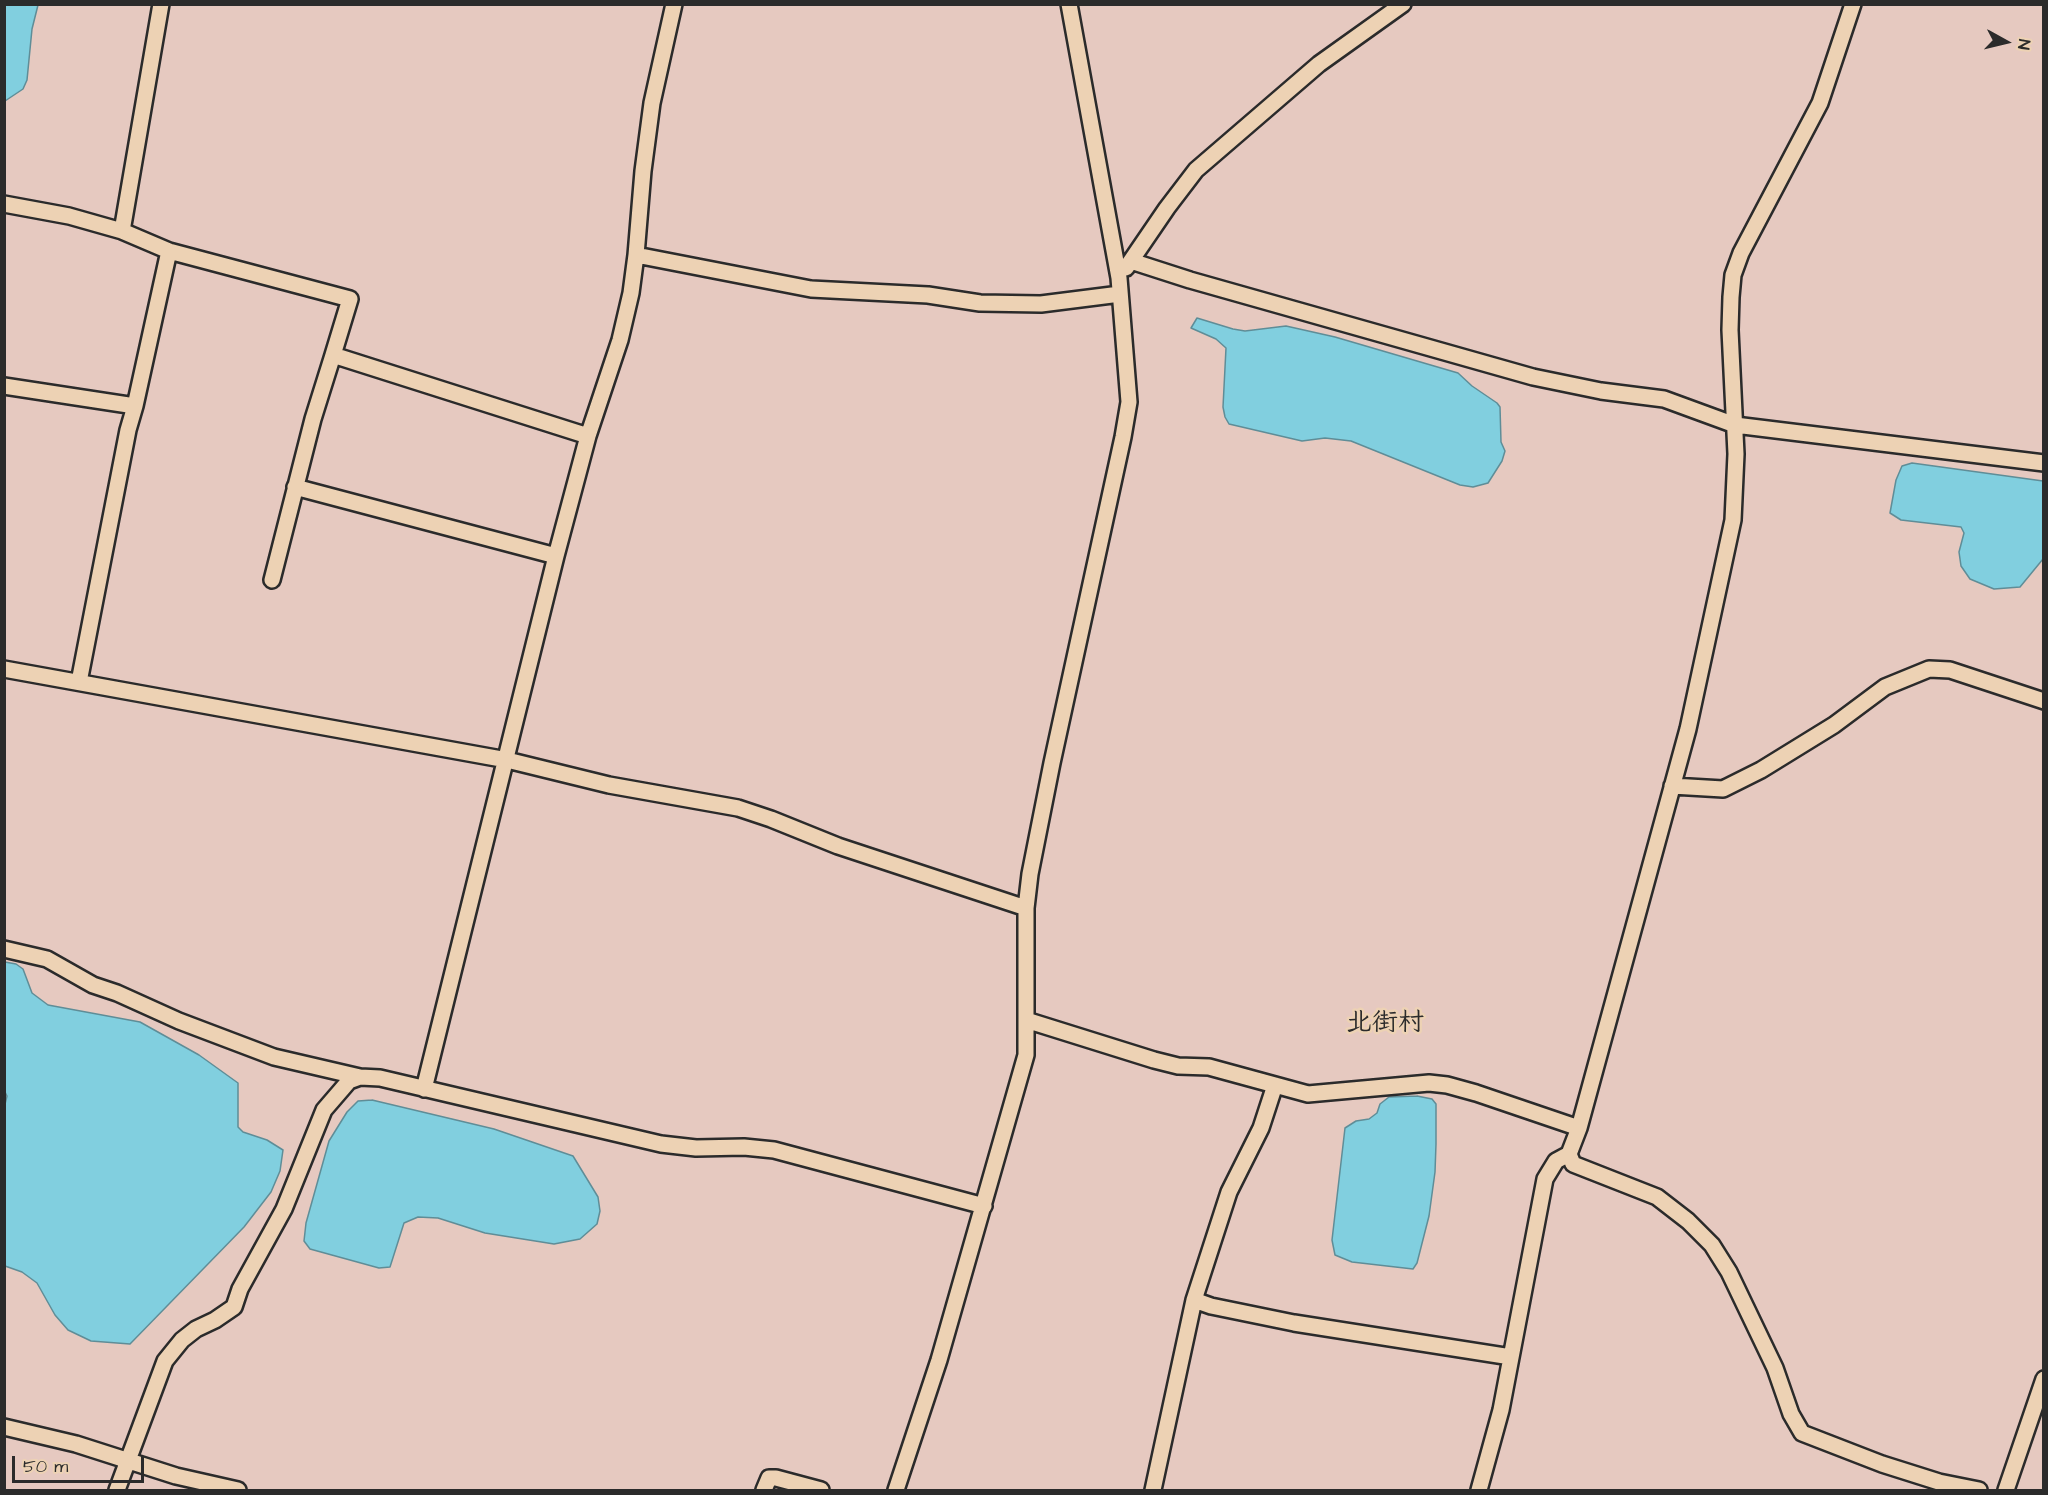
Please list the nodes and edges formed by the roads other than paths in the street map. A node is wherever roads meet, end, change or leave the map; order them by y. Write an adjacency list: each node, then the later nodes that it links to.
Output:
1 (161, 4): 7 (street)
2 (674, 4): 9 (street)
3 (1069, 4): 11 (street)
4 (1402, 4): 10 (street)
5 (1853, 4): 16 (street)
6 (4, 204): 7 (street)
7 (122, 231): 8 (street)
8 (168, 252): 13 (street); 15 (street)
9 (636, 255): 12 (street); 17 (street)
10 (1131, 261): 11 (street); 16 (street)
11 (1119, 278): 12 (street)
12 (1120, 294): 27 (street)
13 (333, 355): 17 (street); 19 (street)
14 (4, 386): 15 (street)
15 (135, 406): 23 (street)
16 (1735, 425): 18 (street); 26 (street)
17 (588, 436): 20 (street)
18 (2043, 463)
19 (296, 487): 20 (street); 21 (street)
20 (556, 556): 25 (street)
21 (272, 580)
22 (4, 669): 23 (street)
23 (79, 682): 25 (street)
24 (2043, 701): 26 (street)
25 (507, 760): 27 (street); 32 (street)
26 (1672, 786): 33 (street)
27 (1026, 908): 29 (street)
28 (4, 949): 30 (street)
29 (1026, 1020): 31 (street); 35 (street)
30 (360, 1077): 32 (street); 40 (street)
31 (1275, 1085): 33 (street); 36 (street)
32 (424, 1089): 35 (street)
33 (1579, 1128): 34 (street)
34 (1569, 1154): 37 (street); 48 (street)
35 (984, 1206): 45 (street)
36 (1194, 1300): 37 (street); 46 (street)
37 (1511, 1357): 47 (street)
38 (2043, 1379): 49 (street)
39 (4, 1427): 40 (street)
40 (128, 1461): 41 (street); 42 (street)
41 (117, 1491)
42 (238, 1491)
43 (764, 1491): 44 (street)
44 (821, 1491)
45 (896, 1491)
46 (1153, 1491)
47 (1479, 1491)
48 (1980, 1491)
49 (2006, 1491)

